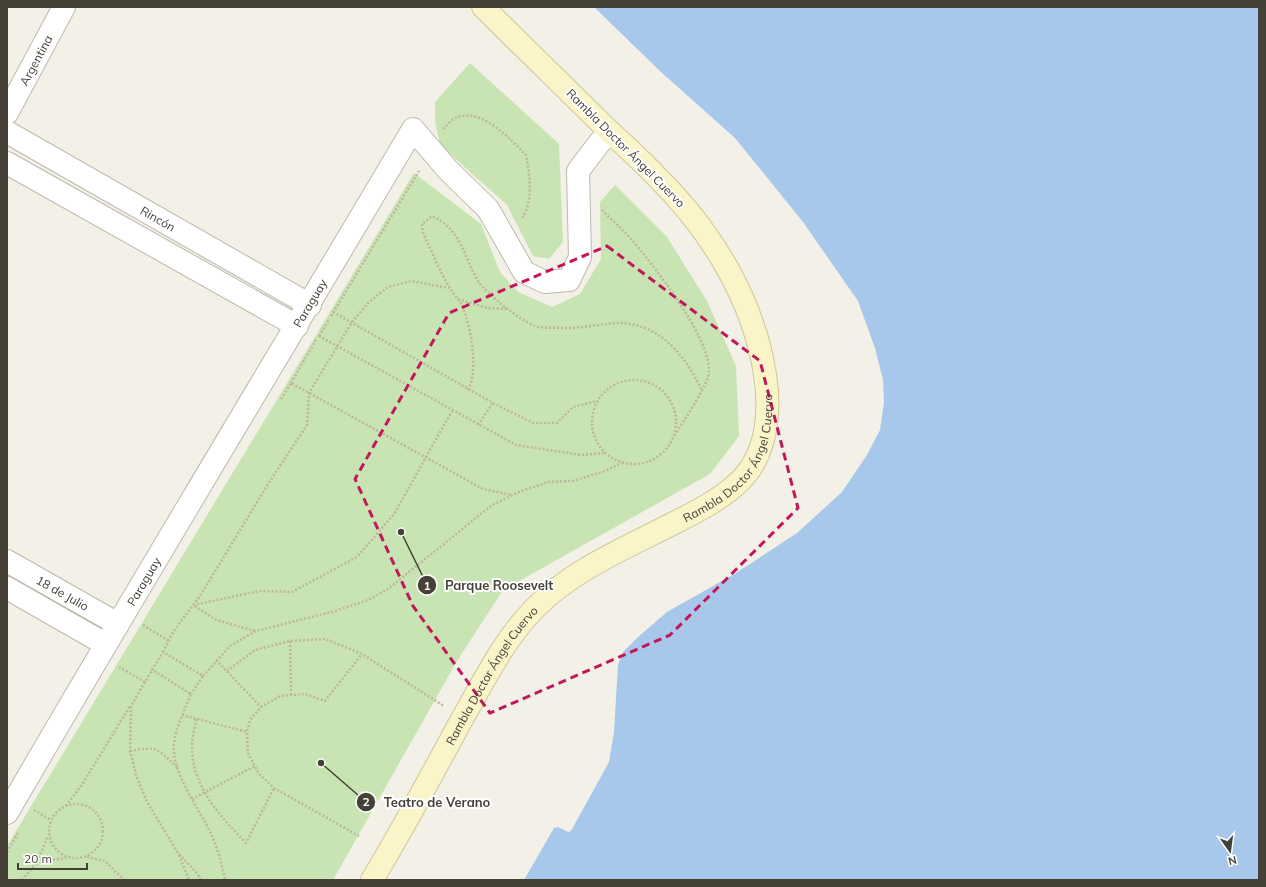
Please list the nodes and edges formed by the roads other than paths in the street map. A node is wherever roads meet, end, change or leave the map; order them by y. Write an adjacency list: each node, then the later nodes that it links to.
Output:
1 (64, 7): 3 (street, Argentina)
2 (483, 7): 5 (street, Rambla Doctor Ángel Cuervo)
3 (7, 112)
4 (7, 132): 7 (street, Rincón)
5 (611, 133): 7 (street, Paraguay); 14 (street, Rambla Doctor Ángel Cuervo)
6 (7, 163): 8 (street)
7 (310, 305): 8 (street, Paraguay)
8 (297, 326): 11 (street, Paraguay)
9 (7, 560): 11 (street, 18 de Julio)
10 (7, 588): 12 (street, 18 de Julio)
11 (118, 624): 12 (street, Paraguay)
12 (105, 644): 13 (street, Paraguay)
13 (7, 813)
14 (372, 880)

